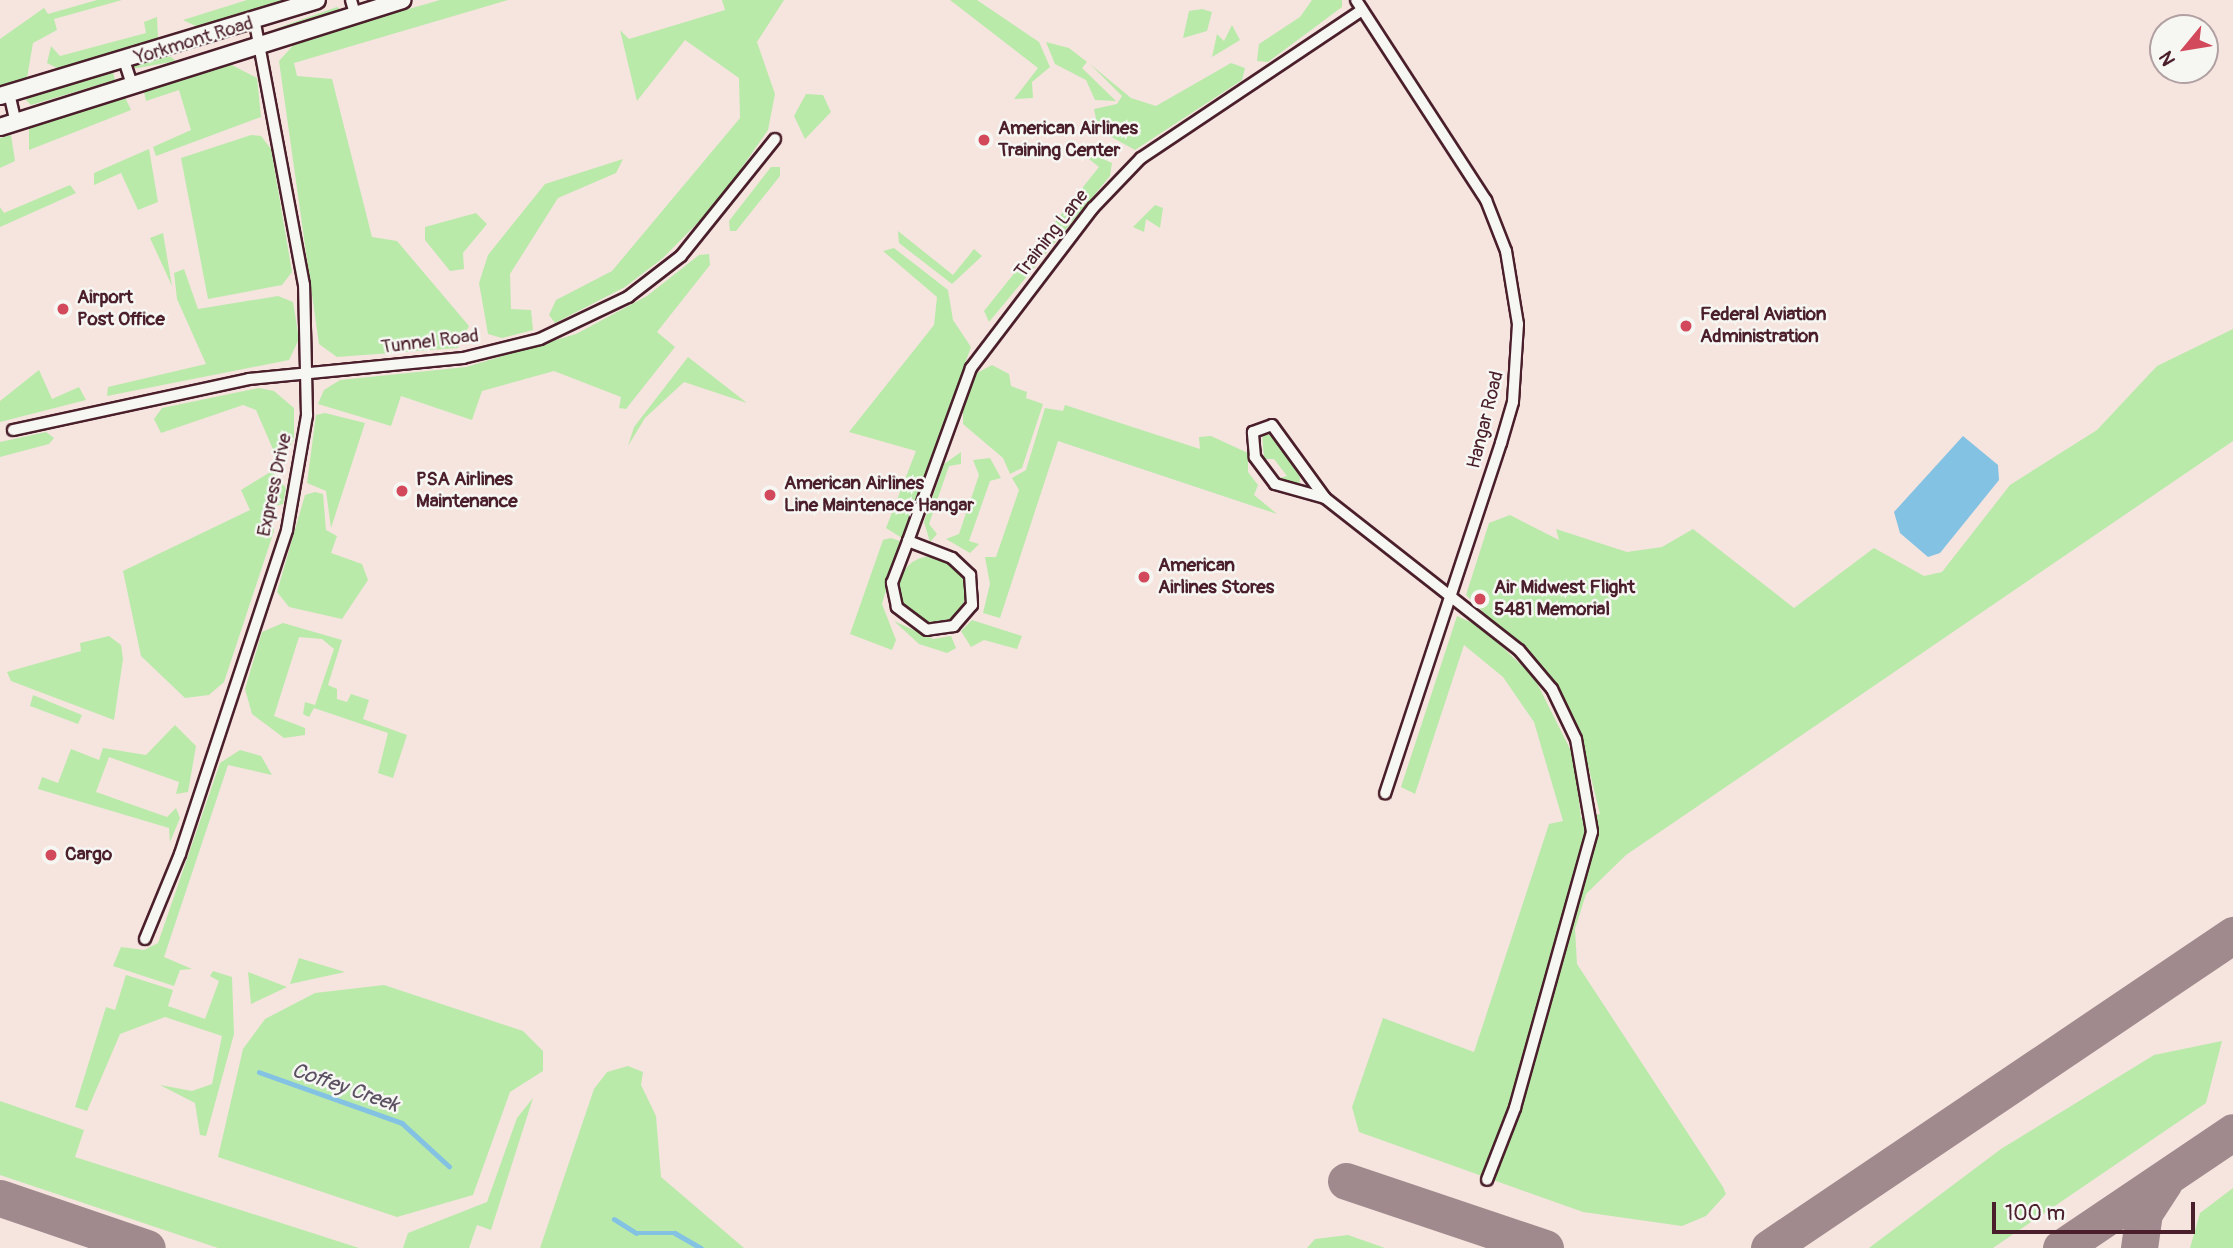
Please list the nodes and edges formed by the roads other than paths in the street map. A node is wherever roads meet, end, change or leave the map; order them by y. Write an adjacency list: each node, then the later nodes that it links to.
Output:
1 (317, 0): 5 (street, Yorkmont Road)
2 (402, 0): 4 (street, Yorkmont Road)
3 (1359, 5): 15 (street, Training Lane); 16 (street, Hangar Road)
4 (353, 7): 6 (street, Yorkmont Road)
5 (254, 19): 6 (street, Express Drive); 7 (street, Yorkmont Road)
6 (260, 43): 8 (street, Yorkmont Road); 12 (street, Express Drive)
7 (124, 60): 8 (street); 9 (street, Yorkmont Road)
8 (131, 82): 10 (street, Yorkmont Road)
9 (5, 95): 10 (street)
10 (8, 123)
11 (775, 139): 12 (street, Tunnel Road)
12 (308, 374): 13 (street, Tunnel Road); 18 (street, Express Drive)
13 (13, 430)
14 (1325, 498): 14 (street); 16 (street)
15 (908, 541): 15 (street, Training Lane)
16 (1451, 595): 17 (street, Hangar Road); 19 (street)
17 (1385, 793)
18 (145, 939)
19 (1487, 1180)

